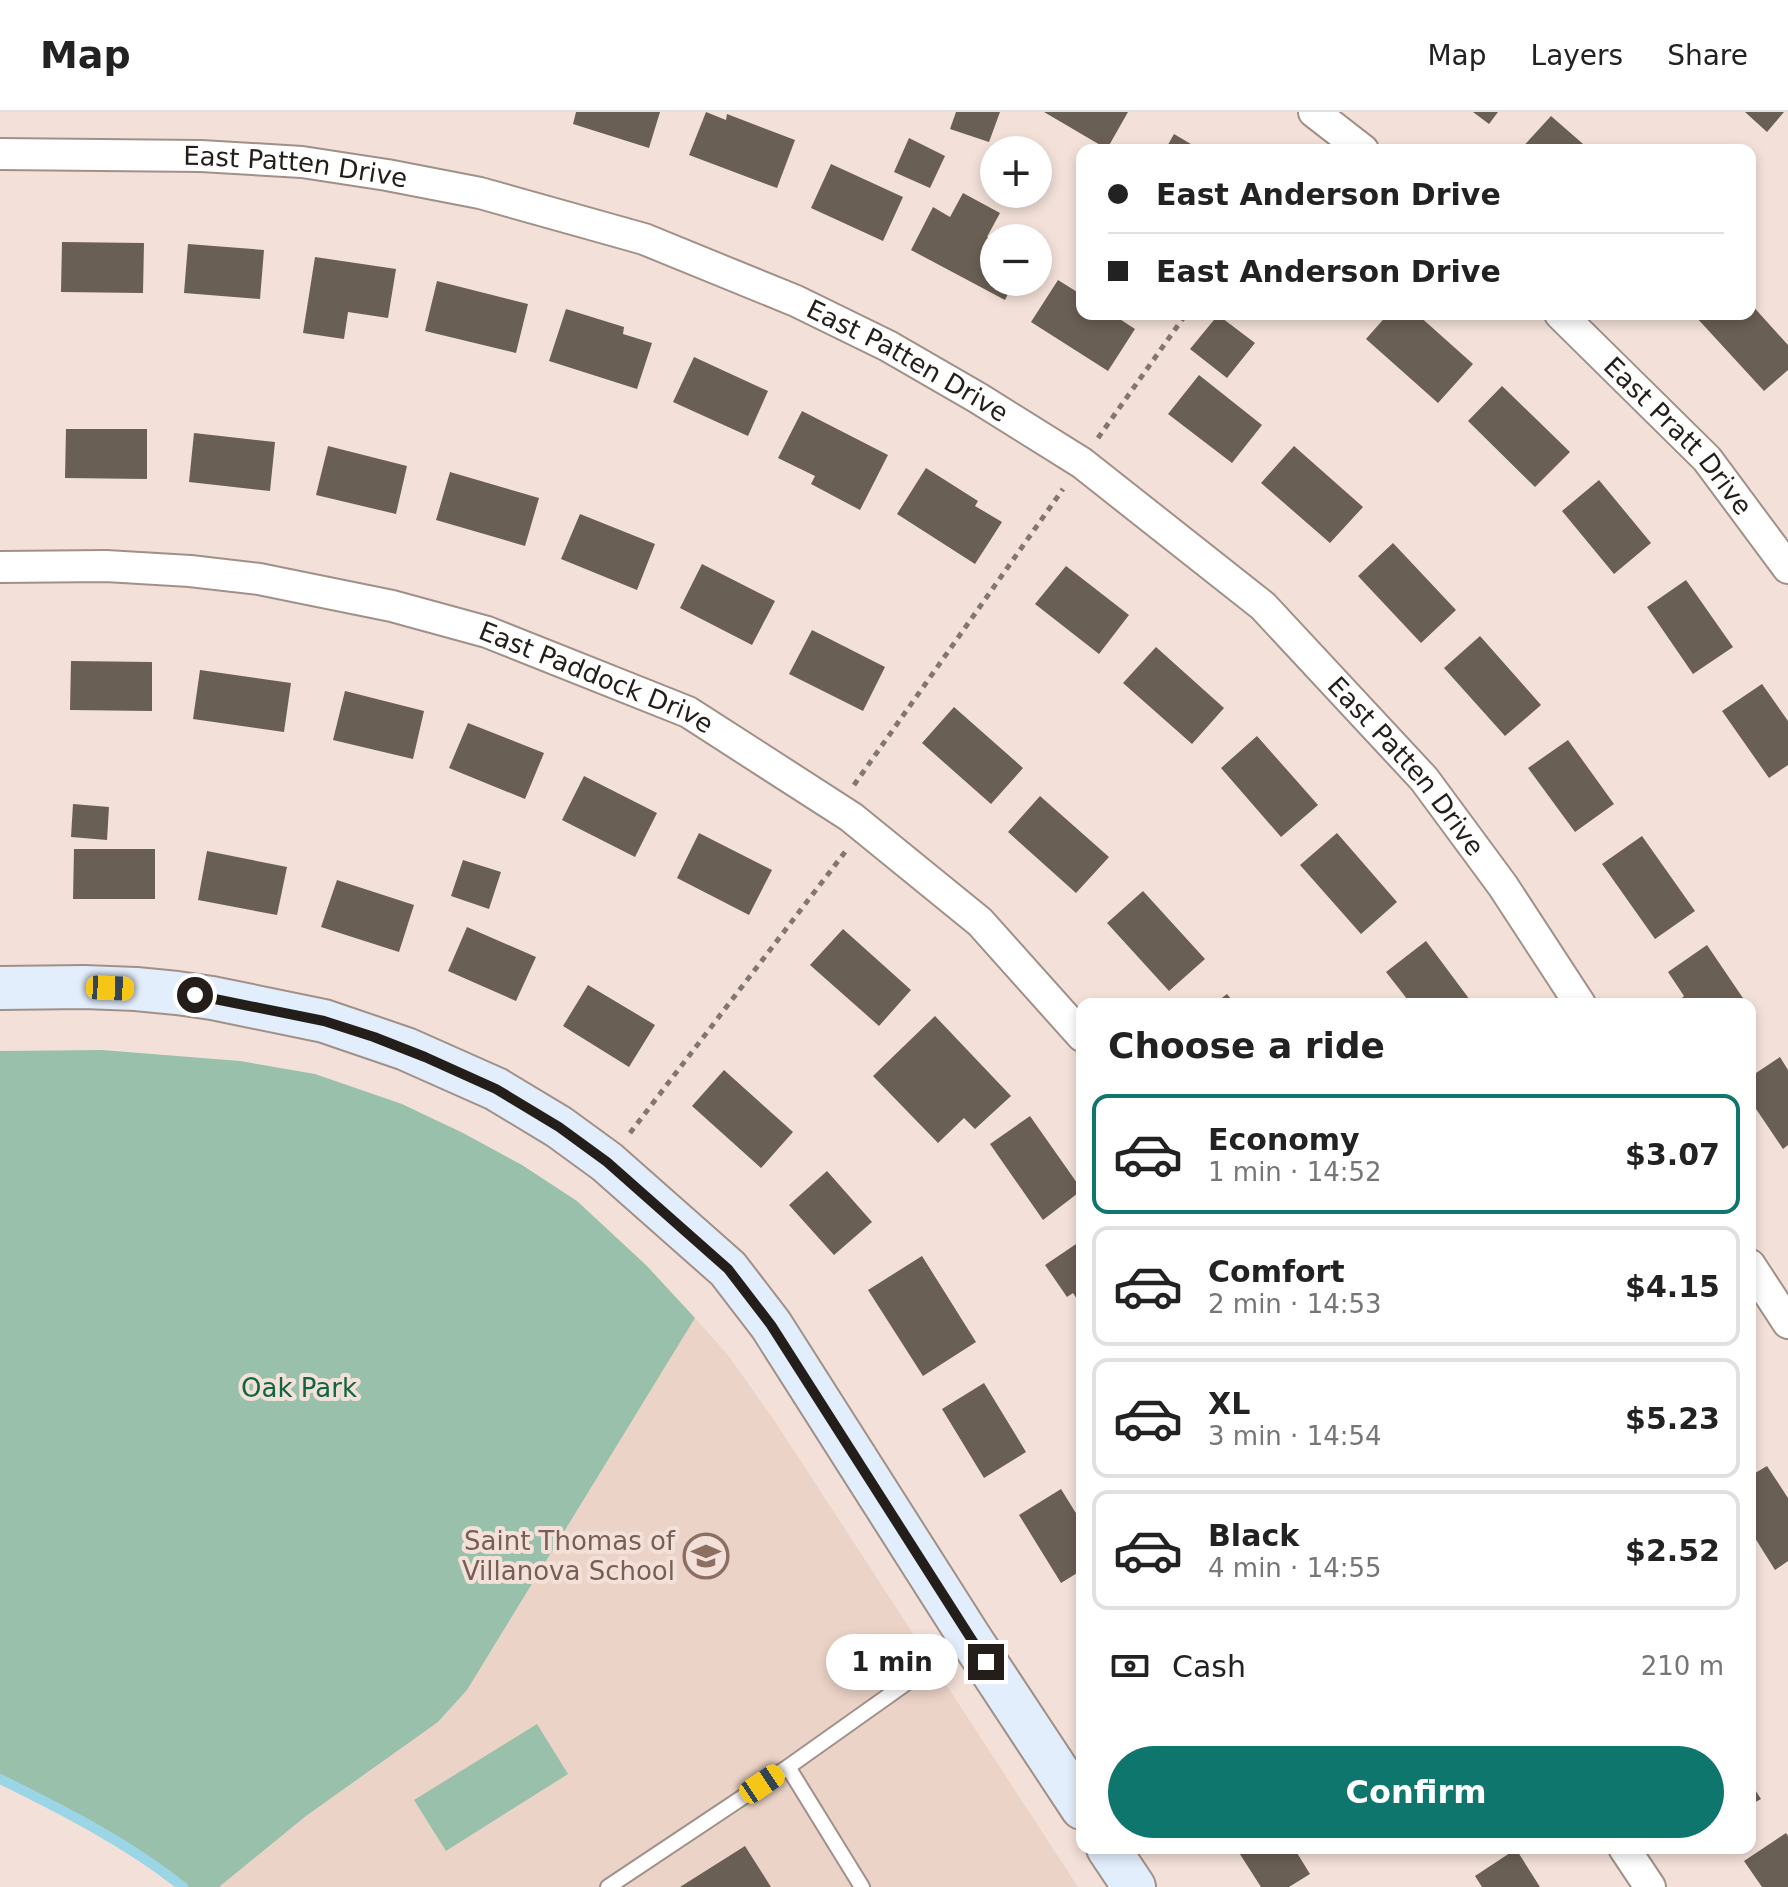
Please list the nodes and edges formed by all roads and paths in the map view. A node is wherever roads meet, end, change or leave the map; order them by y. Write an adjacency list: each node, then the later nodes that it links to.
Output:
1 (1314, 112): 2 (street)
2 (1355, 144)
3 (0, 154): 6 (street, East Patten Drive)
4 (1182, 320): 6 (path)
5 (1566, 320): 8 (street, East Pratt Drive)
6 (1082, 463): 9 (path); 11 (street, East Patten Drive)
7 (0, 567): 9 (street, East Paddock Drive)
8 (1788, 568)
9 (851, 817): 12 (street, East Paddock Drive); 13 (path)
10 (0, 988): 13 (street)
11 (1576, 998)
12 (1076, 1029)
13 (607, 1162): 16 (street)
14 (1756, 1274): 15 (street)
15 (1788, 1323)
16 (970, 1638): 17 (lane); 18 (street)
17 (788, 1767): 21 (lane); 22 (lane)
18 (1076, 1799)
19 (1112, 1854): 23 (street)
20 (1628, 1854): 24 (street)
21 (608, 1887)
22 (862, 1887)
23 (1134, 1887)
24 (1650, 1887)

